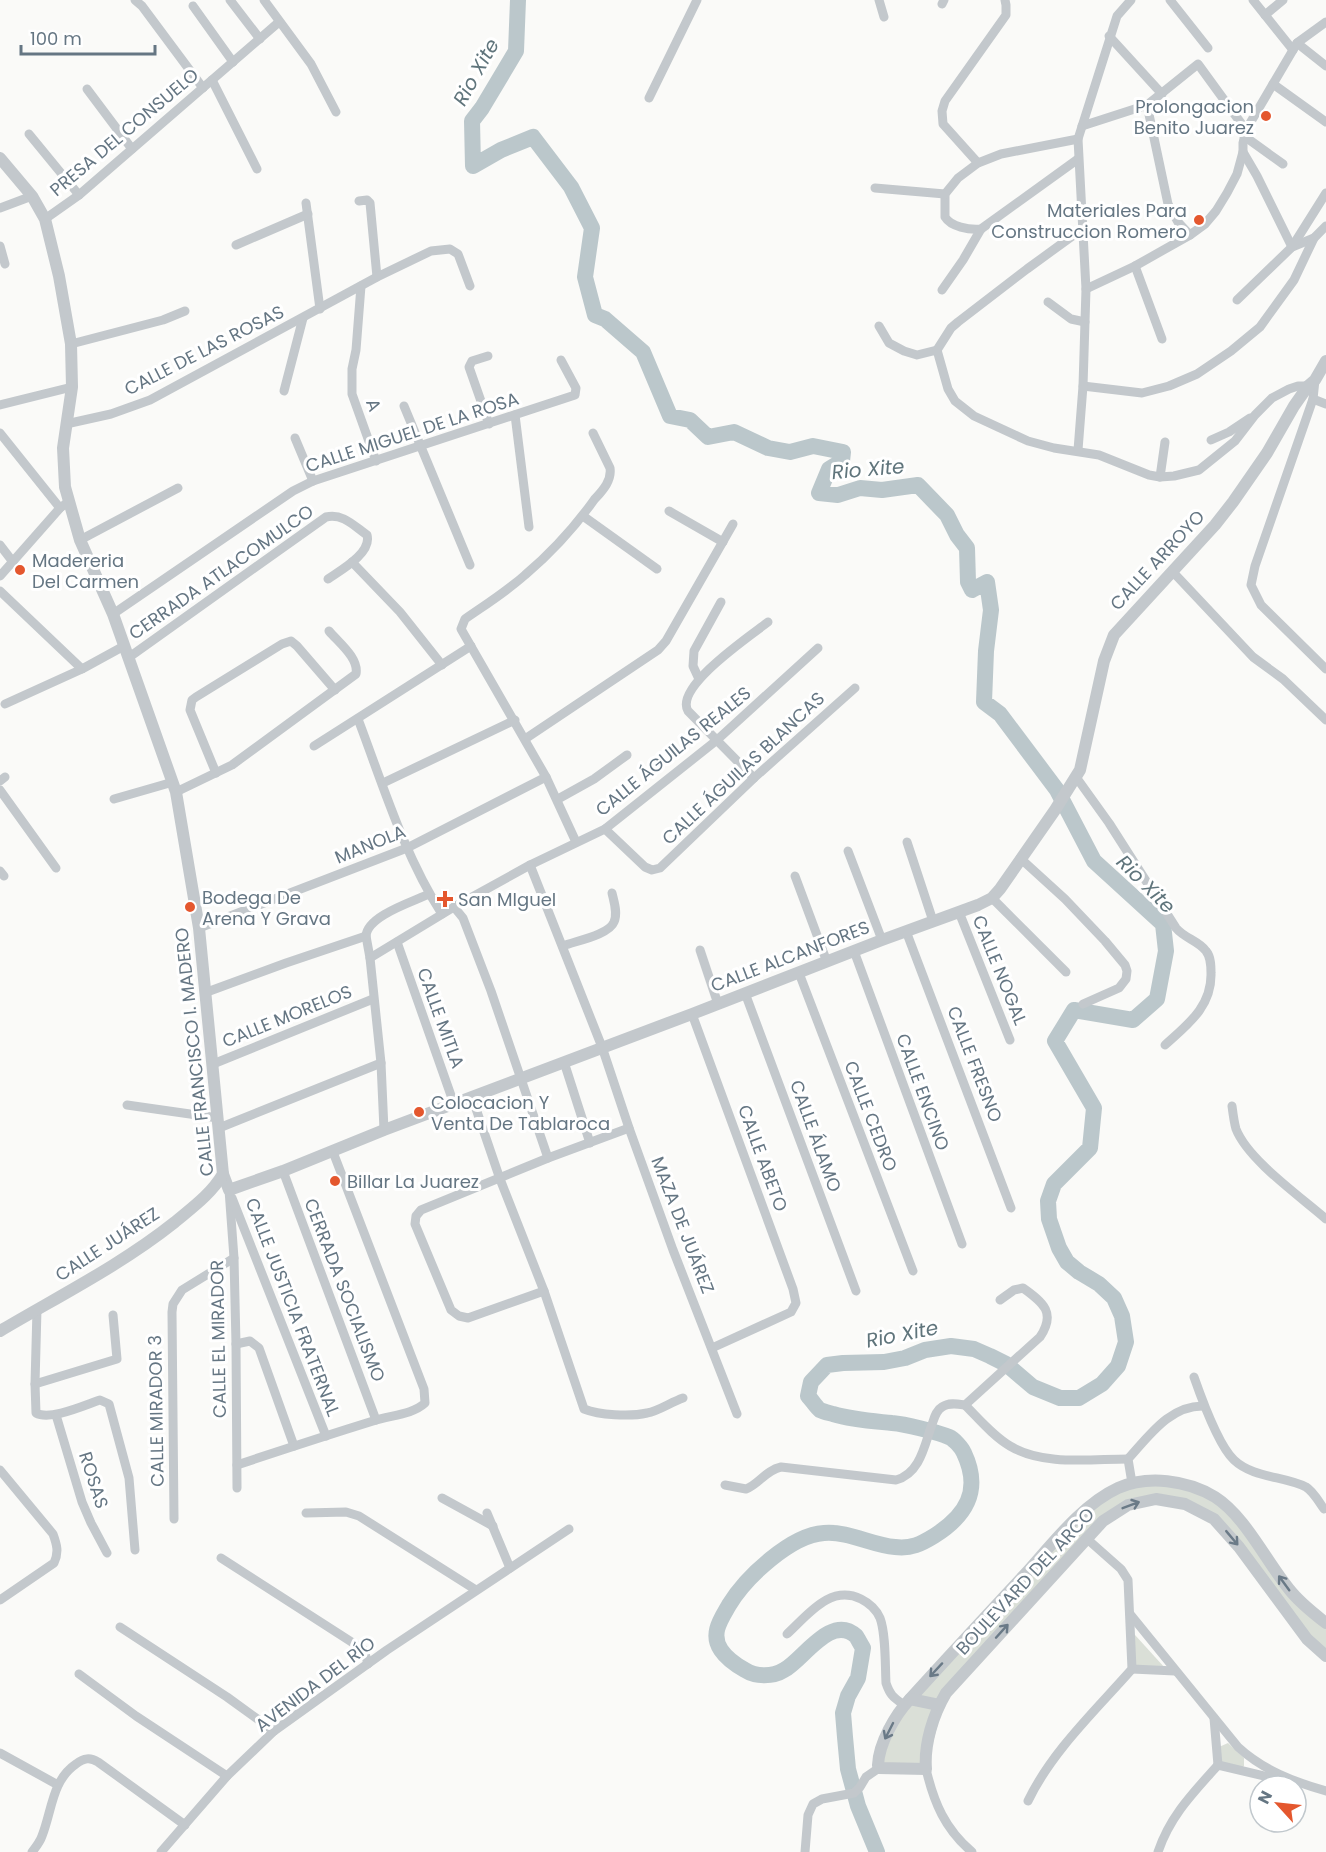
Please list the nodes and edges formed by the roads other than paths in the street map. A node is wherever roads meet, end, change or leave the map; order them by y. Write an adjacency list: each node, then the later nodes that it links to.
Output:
1 (135, 0): 25 (street)
2 (230, 0): 17 (street)
3 (264, 0): 14 (street)
4 (879, 0): 13 (street)
5 (1005, 0): 39 (street)
6 (1131, 0): 16 (street)
7 (1170, 0): 19 (street)
8 (1253, 0): 12 (street)
9 (1282, 0): 12 (street)
10 (696, 1): 27 (street)
11 (193, 6): 20 (street)
12 (1265, 15): 18 (street)
13 (884, 17)
14 (279, 22): 17 (street, PRESA DEL CONSUELO); 29 (street)
15 (1326, 22): 18 (street)
16 (1109, 36): 26 (street); 31 (street)
17 (260, 39): 20 (street, PRESA DEL CONSUELO)
18 (1295, 47): 21 (street); 23 (street)
19 (1208, 48)
20 (233, 62): 22 (street, PRESA DEL CONSUELO)
21 (1326, 66)
22 (212, 80): 25 (street, PRESA DEL CONSUELO); 41 (street)
23 (1273, 84): 30 (street); 32 (street)
24 (87, 88): 35 (street)
25 (202, 88): 35 (street, PRESA DEL CONSUELO)
26 (1162, 94): 28 (street); 32 (street)
27 (650, 98)
28 (1147, 105): 31 (street); 55 (street)
29 (336, 112)
30 (1326, 122)
31 (1082, 126): 34 (street)
32 (1245, 133): 36 (street); 40 (street)
33 (29, 134): 45 (street)
34 (1078, 139): 38 (street); 39 (street)
35 (132, 149): 45 (street, PRESA DEL CONSUELO)
36 (1243, 152): 55 (street); 59 (street)
37 (0, 158): 46 (street, CALLE FRANCISCO I. MADERO)
38 (1078, 159): 53 (street); 54 (street)
39 (978, 163): 43 (street)
40 (1283, 164)
41 (257, 169)
42 (874, 188): 43 (street)
43 (945, 194): 53 (street)
44 (1326, 194): 59 (street)
45 (79, 195): 51 (street, PRESA DEL CONSUELO)
46 (32, 196): 49 (street); 51 (street, CALLE FRANCISCO I. MADERO)
47 (359, 201): 62 (street)
48 (306, 203): 50 (street)
49 (0, 208)
50 (308, 214): 58 (street); 69 (street)
51 (45, 219): 75 (street, CALLE FRANCISCO I. MADERO)
52 (1326, 226): 56 (street)
53 (981, 229): 66 (street)
54 (1082, 229): 65 (street); 76 (street)
55 (1190, 235): 61 (street)
56 (1314, 238): 59 (street); 81 (street)
57 (0, 246): 60 (street)
58 (236, 246)
59 (1292, 247): 67 (street)
60 (5, 264)
61 (1136, 266): 65 (street); 74 (street)
62 (377, 277): 63 (street, CALLE DE LAS ROSAS); 64 (street, CALLE DE LAS ROSAS)
63 (361, 286): 69 (street, CALLE DE LAS ROSAS); 99 (street, A)
64 (470, 286)
65 (1086, 288): 72 (street)
66 (942, 290)
67 (1237, 300)
68 (1048, 302): 72 (street)
69 (320, 309): 71 (street, CALLE DE LAS ROSAS)
70 (184, 311): 75 (street)
71 (303, 318): 83 (street); 90 (street, CALLE DE LAS ROSAS)
72 (1085, 322): 81 (street)
73 (879, 326): 76 (street)
74 (1162, 339)
75 (71, 345): 82 (street, CALLE FRANCISCO I. MADERO)
76 (937, 350): 98 (street)
77 (488, 356): 91 (street)
78 (561, 360): 88 (street, CALLE MIGUEL DE LA ROSA)
79 (1326, 361): 80 (street, CALLE ARROYO)
80 (1311, 383): 84 (street); 89 (street); 115 (street, CALLE ARROYO)
81 (1083, 386): 98 (street)
82 (72, 387): 86 (street); 90 (street, CALLE FRANCISCO I. MADERO)
83 (284, 391)
84 (1313, 399): 85 (street); 128 (street)
85 (1326, 404)
86 (0, 405)
87 (404, 406): 97 (street)
88 (515, 415): 91 (street, CALLE MIGUEL DE LA ROSA); 107 (street)
89 (1255, 415): 95 (street); 100 (street)
90 (66, 424): 103 (street, CALLE FRANCISCO I. MADERO)
91 (489, 424): 97 (street, CALLE MIGUEL DE LA ROSA)
92 (0, 433): 103 (street)
93 (593, 433): 105 (street)
94 (295, 438): 101 (street)
95 (1210, 440)
96 (1165, 442): 100 (street)
97 (420, 446): 99 (street, CALLE MIGUEL DE LA ROSA); 113 (street)
98 (1077, 450): 100 (street)
99 (376, 461): 101 (street, CALLE MIGUEL DE LA ROSA)
100 (1160, 477)
101 (313, 481): 120 (street, CALLE MIGUEL DE LA ROSA)
102 (178, 488): 108 (street)
103 (64, 505): 108 (street, CALLE FRANCISCO I. MADERO); 111 (street)
104 (669, 511): 109 (street)
105 (583, 516): 114 (street); 123 (street)
106 (733, 524): 109 (street)
107 (529, 527)
108 (80, 540): 120 (street, CALLE FRANCISCO I. MADERO)
109 (723, 542): 136 (street)
110 (0, 545): 111 (street)
111 (13, 562): 116 (street)
112 (352, 562): 117 (street); 125 (street, CERRADA ATLACOMULCO); 126 (street)
113 (470, 566)
114 (657, 569)
115 (1172, 571): 135 (street); 143 (street, CALLE ARROYO)
116 (0, 576)
117 (328, 579)
118 (0, 591): 127 (street)
119 (721, 602): 129 (street)
120 (113, 614): 125 (street, CALLE FRANCISCO I. MADERO)
121 (768, 622): 129 (street, CALLE ÁGUILAS REALES)
122 (329, 632): 131 (street)
123 (471, 646): 126 (street); 134 (street)
124 (818, 648): 137 (street, CALLE ÁGUILAS REALES)
125 (126, 652): 127 (street, CERRADA ATLACOMULCO); 145 (street, CALLE FRANCISCO I. MADERO)
126 (442, 665): 133 (street)
127 (82, 669): 132 (street, CERRADA ATLACOMULCO)
128 (1326, 669)
129 (699, 679): 137 (street, CALLE ÁGUILAS REALES)
130 (855, 688): 142 (street, CALLE ÁGUILAS BLANCAS)
131 (335, 690): 140 (street); 140 (street)
132 (5, 704)
133 (358, 719): 138 (street); 144 (street)
134 (514, 720): 136 (street); 144 (street)
135 (1326, 720)
136 (525, 740): 141 (street)
137 (717, 740): 142 (street); 149 (street, CALLE ÁGUILAS REALES)
138 (314, 746)
139 (627, 755): 148 (street)
140 (216, 773): 145 (street)
141 (546, 777): 148 (street); 152 (street, MANOLA)
142 (754, 778): 149 (street, CALLE ÁGUILAS BLANCAS)
143 (1073, 782): 154 (street, CALLE ARROYO); 184 (street)
144 (382, 783): 152 (street)
145 (174, 787): 147 (street); 165 (street, CALLE FRANCISCO I. MADERO)
146 (0, 790): 156 (street)
147 (114, 799)
148 (558, 799): 150 (street)
149 (605, 829): 150 (street, CALLE ÁGUILAS REALES)
150 (576, 842): 155 (street, CALLE ÁGUILAS REALES)
151 (907, 842): 164 (street)
152 (407, 848): 159 (street); 165 (street, MANOLA)
153 (848, 850): 168 (street)
154 (1020, 858): 160 (street, CALLE ARROYO); 181 (street)
155 (530, 865): 161 (street, CALLE ÁGUILAS REALES); 170 (street, MAZA DE JUÁREZ)
156 (56, 868)
157 (795, 876): 174 (street)
158 (612, 893): 170 (street)
159 (429, 894): 163 (street); 167 (street)
160 (992, 898): 162 (street, CALLE ALCANFORES); 175 (street)
161 (454, 907): 163 (street, CALLE ÁGUILAS REALES); 189 (street)
162 (959, 912): 164 (street, CALLE ALCANFORES); 183 (street, CALLE NOGAL)
163 (442, 914): 169 (street, CALLE ÁGUILAS REALES)
164 (933, 921): 166 (street, CALLE ALCANFORES)
165 (200, 928): 177 (street, CALLE FRANCISCO I. MADERO)
166 (906, 931): 168 (street, CALLE ALCANFORES); 204 (street, CALLE FRESNO)
167 (366, 936): 173 (street); 177 (street)
168 (882, 940): 172 (street, CALLE ALCANFORES)
169 (397, 942): 173 (street, CALLE ÁGUILAS REALES); 191 (street, CALLE MITLA)
170 (562, 946): 185 (street, MAZA DE JUÁREZ)
171 (700, 950): 180 (street)
172 (854, 951): 174 (street, CALLE ALCANFORES); 206 (street, CALLE ENCINO)
173 (370, 958): 179 (street)
174 (827, 962): 176 (street, CALLE ALCANFORES)
175 (1066, 972)
176 (799, 973): 178 (street, CALLE ALCANFORES); 208 (street, CALLE CEDRO)
177 (207, 992): 188 (street, CALLE FRANCISCO I. MADERO)
178 (745, 993): 180 (street, CALLE ALCANFORES); 210 (street, CALLE ÁLAMO)
179 (373, 999): 187 (street); 188 (street, CALLE MORELOS)
180 (718, 1004): 182 (street, CALLE ALCANFORES)
181 (1083, 1004)
182 (692, 1014): 185 (street, CALLE ALCANFORES); 216 (street, CALLE ABETO)
183 (1010, 1040)
184 (1165, 1045)
185 (602, 1047): 186 (street, CALLE ALCANFORES); 195 (street, MAZA DE JUÁREZ)
186 (564, 1062): 189 (street, CALLE ALCANFORES); 197 (street)
187 (381, 1063): 194 (street); 196 (street)
188 (213, 1064): 194 (street, CALLE FRANCISCO I. MADERO)
189 (521, 1079): 190 (street, CALLE ALCANFORES); 199 (street)
190 (472, 1097): 191 (street, CALLE ALCANFORES); 202 (street)
191 (454, 1104): 196 (street, CALLE ALCANFORES)
192 (127, 1105): 194 (street)
193 (1232, 1106): 205 (street)
194 (219, 1123): 201 (street, CALLE FRANCISCO I. MADERO)
195 (629, 1128): 197 (street); 216 (street, MAZA DE JUÁREZ)
196 (384, 1130): 198 (street, CALLE ALCANFORES)
197 (590, 1143): 199 (street)
198 (333, 1152): 200 (street, CALLE ALCANFORES); 224 (street)
199 (548, 1158): 202 (street)
200 (283, 1171): 203 (street, CALLE ALCANFORES); 224 (street, CERRADA SOCIALISMO)
201 (224, 1174): 203 (street, CALLE FRANCISCO I. MADERO); 212 (street, CALLE JUÁREZ)
202 (500, 1179): 209 (street); 209 (street)
203 (229, 1190): 207 (street, CALLE EL MIRADOR); 225 (street, CALLE JUSTICIA FRATERNAL)
204 (1011, 1208)
205 (1326, 1219)
206 (962, 1244)
207 (234, 1258): 215 (street, CALLE EL MIRADOR); 237 (street, CALLE MIRADOR 3)
208 (913, 1271)
209 (544, 1291): 219 (street)
210 (856, 1291)
211 (1000, 1300): 220 (street)
212 (37, 1309): 214 (street, CALLE JUÁREZ); 218 (street)
213 (113, 1315): 218 (street)
214 (0, 1331)
215 (236, 1344): 226 (street); 228 (street, CALLE EL MIRADOR)
216 (712, 1348): 222 (street, MAZA DE JUÁREZ)
217 (1194, 1377): 221 (street)
218 (35, 1384): 223 (street)
219 (682, 1398)
220 (965, 1406): 227 (street); 231 (street)
221 (1204, 1406): 227 (street); 234 (street)
222 (737, 1413)
223 (56, 1414): 241 (street); 242 (street, ROSAS)
224 (376, 1420): 225 (street)
225 (326, 1436): 226 (street)
226 (294, 1446): 228 (street)
227 (1128, 1459): 230 (street)
228 (237, 1465): 232 (street, CALLE EL MIRADOR)
229 (0, 1470): 246 (street)
230 (1132, 1483): 248 (street, BOULEVARD DEL ARCO, one-way to 230); 256 (street, BOULEVARD DEL ARCO, one-way to 256)
231 (725, 1485)
232 (237, 1488)
233 (442, 1498): 238 (street)
234 (1324, 1509)
235 (306, 1513): 245 (street)
236 (487, 1513): 238 (street)
237 (174, 1519)
238 (493, 1526): 244 (street)
239 (569, 1529): 244 (street, AVENIDA DEL RÍO)
240 (1086, 1538): 247 (street); 251 (street, BOULEVARD DEL ARCO, one-way to 251); 257 (street, BOULEVARD DEL ARCO, one-way to 240)
241 (135, 1550)
242 (107, 1553)
243 (221, 1558): 252 (street)
244 (510, 1568): 245 (street, AVENIDA DEL RÍO)
245 (476, 1590): 252 (street, AVENIDA DEL RÍO)
246 (0, 1600)
247 (1130, 1614): 253 (street); 254 (street)
248 (1326, 1623)
249 (120, 1627): 259 (street)
250 (787, 1634): 256 (street)
251 (1326, 1656)
252 (368, 1664): 259 (street, AVENIDA DEL RÍO)
253 (1132, 1669): 254 (street); 270 (street)
254 (1175, 1671): 258 (street)
255 (79, 1674): 266 (street)
256 (907, 1702): 257 (street); 262 (street, BOULEVARD DEL ARCO, one-way to 262)
257 (939, 1705): 263 (street, BOULEVARD DEL ARCO)
258 (1214, 1718): 261 (street); 265 (street)
259 (274, 1731): 266 (street, AVENIDA DEL RÍO)
260 (0, 1753): 267 (street)
261 (1218, 1765): 264 (street); 276 (street)
262 (879, 1768): 263 (street); 274 (street)
263 (926, 1769): 275 (street)
264 (1258, 1774)
265 (1281, 1774)
266 (227, 1776): 271 (street, AVENIDA DEL RÍO)
267 (58, 1785): 271 (street); 272 (street)
268 (1308, 1786): 269 (street)
269 (1326, 1791)
270 (1028, 1801)
271 (185, 1825): 273 (street, AVENIDA DEL RÍO)
272 (32, 1852)
273 (161, 1852)
274 (805, 1852)
275 (972, 1852)
276 (1158, 1852)

